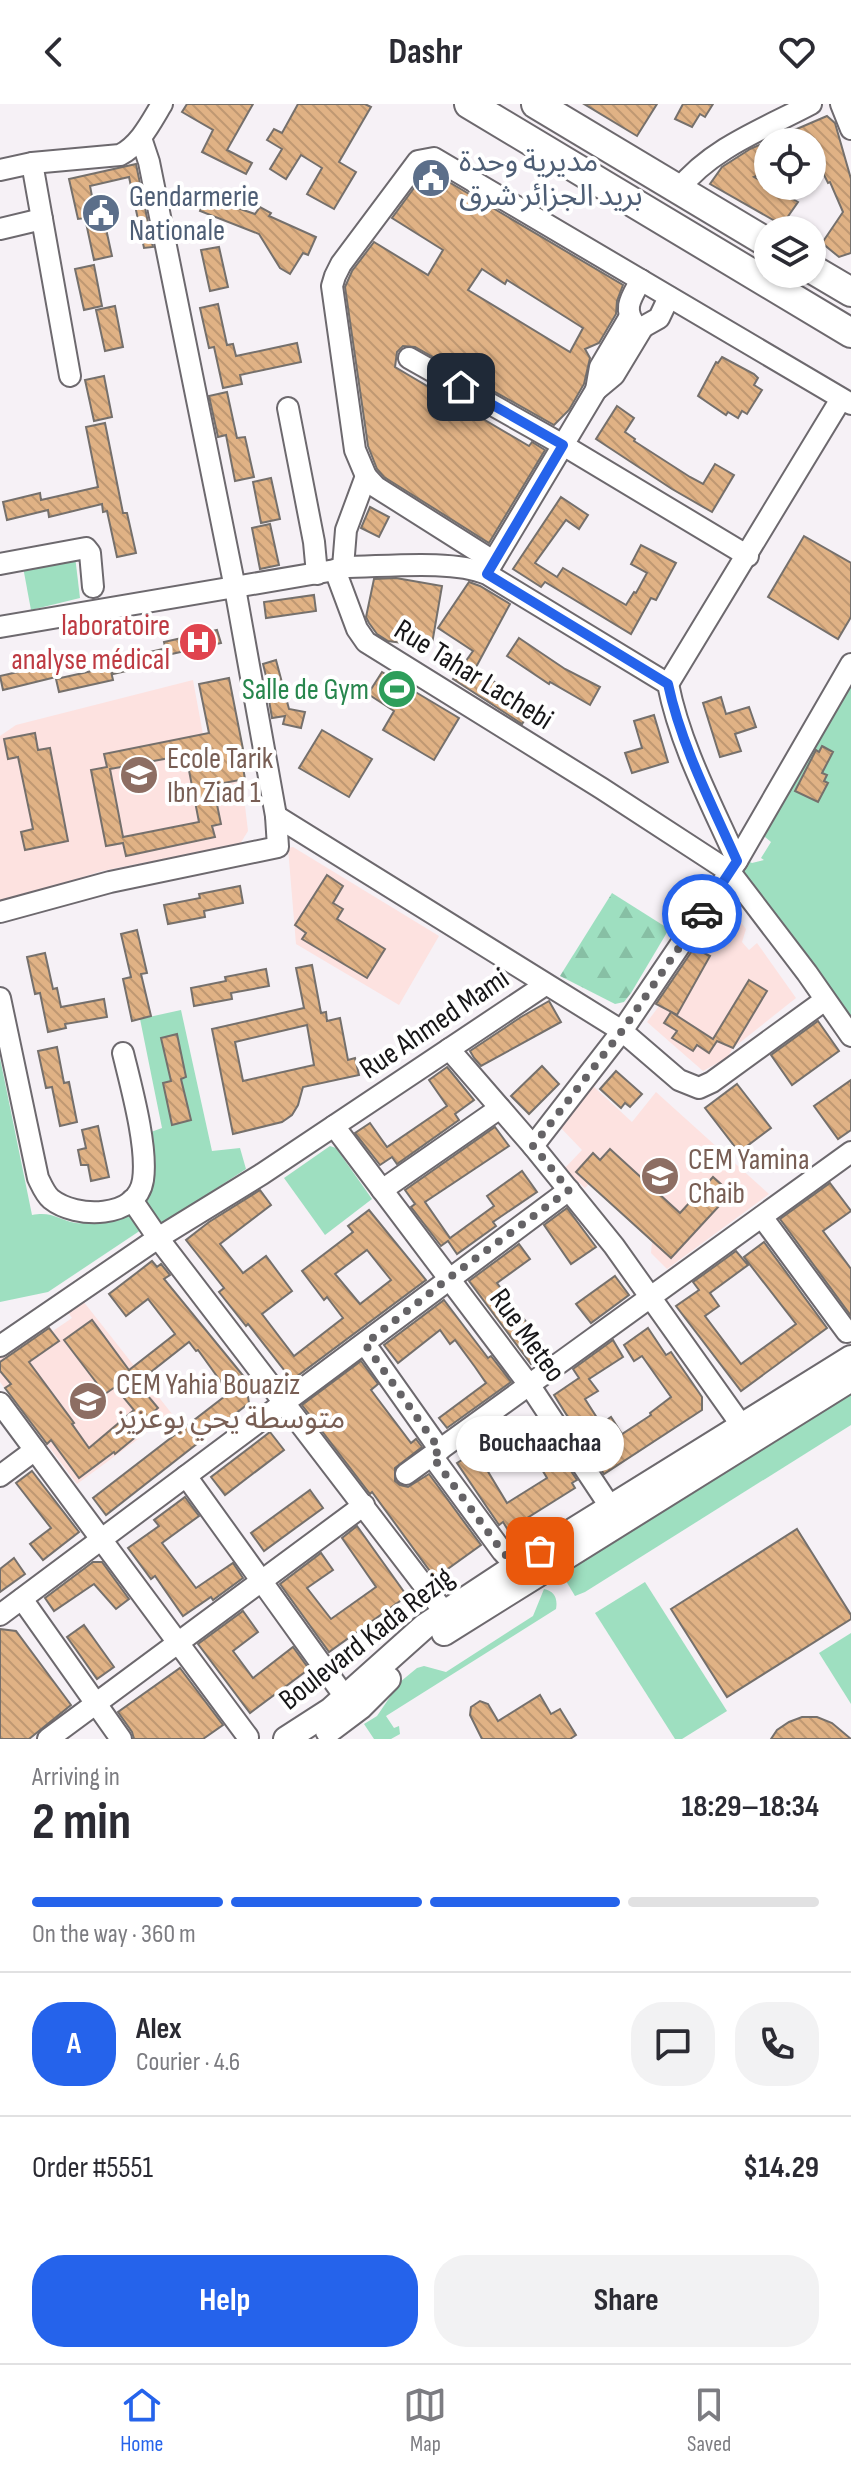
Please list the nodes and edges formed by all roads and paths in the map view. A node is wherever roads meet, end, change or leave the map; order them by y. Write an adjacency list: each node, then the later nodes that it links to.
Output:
1 (162, 104): 7 (street)
2 (469, 104): 17 (highway)
3 (536, 104): 10 (highway)
4 (811, 104): 10 (street)
5 (841, 104): 6 (street)
6 (851, 129)
7 (141, 138): 8 (street); 29 (street)
8 (32, 163): 9 (street); 11 (street)
9 (0, 170)
10 (679, 189): 13 (highway)
11 (42, 219): 12 (street); 19 (street)
12 (0, 229)
13 (754, 235)
14 (641, 280): 15 (street); 16 (street); 23 (street)
15 (669, 297): 16 (street); 20 (street)
16 (636, 322): 22 (street)
17 (851, 333)
18 (409, 358): 22 (street)
19 (70, 376)
20 (846, 402): 24 (street)
21 (288, 408): 27 (street)
22 (563, 445): 24 (street); 26 (street)
23 (366, 476): 26 (street); 27 (street)
24 (748, 556): 32 (street)
25 (0, 564): 28 (street)
26 (490, 568): 27 (street); 32 (street)
27 (332, 571): 29 (street); 34 (street, Rue Tahar Lachebi)
28 (93, 587)
29 (235, 588): 30 (street); 33 (street)
30 (0, 627)
31 (851, 664): 34 (street)
32 (668, 684): 34 (street)
33 (276, 816): 35 (street); 36 (street)
34 (734, 867): 38 (street, Rue Tahar Lachebi); 39 (street)
35 (0, 912)
36 (545, 985): 39 (street, Rue Ahmed Mami); 41 (street, Rue Ahmed Mami)
37 (0, 998): 49 (street)
38 (825, 1000): 39 (street, Rue Ahmed Mami); 40 (street, Rue Tahar Lachebi)
39 (622, 1031): 45 (street)
40 (851, 1036)
41 (449, 1049): 43 (street); 44 (street, Rue Ahmed Mami)
42 (123, 1053): 49 (street)
43 (500, 1108): 45 (street); 47 (street)
44 (334, 1126): 47 (street, Rue Meteo); 51 (street, Rue Ahmed Mami)
45 (533, 1146): 48 (street)
46 (851, 1152): 50 (street)
47 (382, 1190): 52 (street, Rue Meteo)
48 (569, 1190): 52 (street); 53 (street)
49 (132, 1200): 51 (street)
50 (762, 1217): 53 (street); 54 (street)
51 (158, 1238): 56 (street, Rue Ahmed Mami); 60 (street)
52 (449, 1278): 55 (street); 59 (street, Rue Meteo)
53 (651, 1297): 59 (street); 62 (street)
54 (847, 1332)
55 (365, 1344): 60 (street); 64 (street)
56 (0, 1346)
57 (851, 1358): 62 (main road, Boulevard Kada Rezig)
58 (851, 1379): 71 (main road, Boulevard Kada Rezig)
59 (530, 1386): 64 (street); 69 (street, Rue Meteo)
60 (284, 1402): 67 (street); 68 (street)
61 (0, 1403): 63 (street)
62 (742, 1426): 69 (main road, Boulevard Kada Rezig)
63 (35, 1450): 66 (street); 70 (street)
64 (436, 1453): 65 (street); 71 (street)
65 (406, 1474)
66 (0, 1476)
67 (186, 1476): 70 (street); 72 (street)
68 (364, 1505): 72 (street); 74 (street)
69 (611, 1508): 71 (main road, Boulevard Kada Rezig)
70 (101, 1540): 73 (street); 76 (street)
71 (525, 1572): 74 (main road, Boulevard Kada Rezig); 83 (main road, Boulevard Kada Rezig)
72 (261, 1580): 76 (street); 77 (street)
73 (22, 1599): 75 (street); 78 (street)
74 (445, 1613): 77 (main road, Boulevard Kada Rezig)
75 (0, 1615)
76 (178, 1643): 78 (street); 79 (street)
77 (345, 1697): 82 (main road, Boulevard Kada Rezig)
78 (96, 1703): 80 (street); 81 (street)
79 (248, 1737)
80 (48, 1739)
81 (121, 1739)
82 (286, 1739)
83 (316, 1739)

